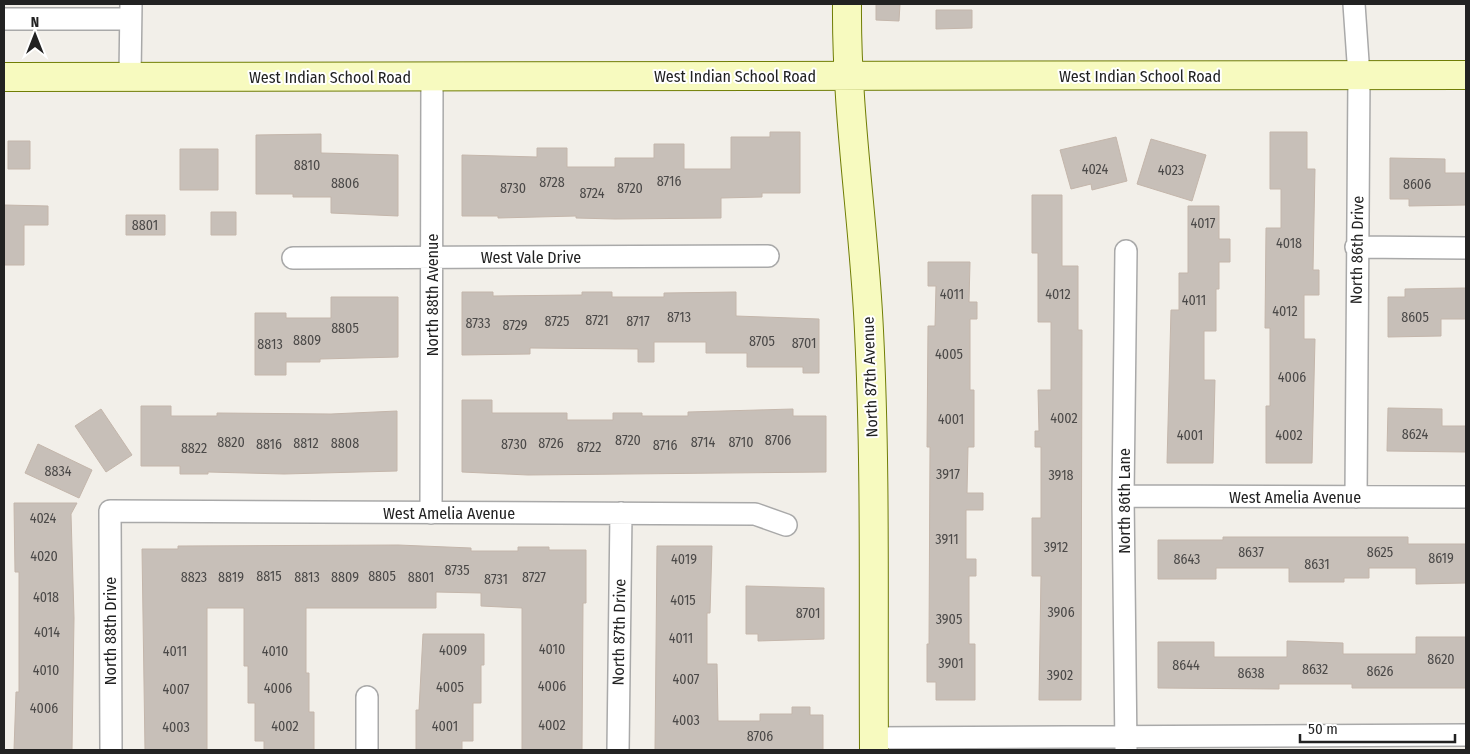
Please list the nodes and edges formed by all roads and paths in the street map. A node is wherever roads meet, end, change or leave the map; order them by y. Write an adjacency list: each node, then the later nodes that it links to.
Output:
1 (847, 4): 7 (main road, North 87th Avenue)
2 (1354, 4): 8 (street, North 86th Drive)
3 (130, 11): 4 (street); 6 (street)
4 (4, 19)
5 (1466, 75): 8 (main road, West Indian School Road)
6 (130, 76): 9 (main road, West Indian School Road); 10 (main road, West Indian School Road)
7 (848, 76): 8 (main road, West Indian School Road); 10 (main road, West Indian School Road); 27 (main road, North 87th Avenue)
8 (1359, 76): 11 (street, North 86th Drive)
9 (4, 77)
10 (432, 78): 16 (street, North 88th Avenue)
11 (1356, 247): 12 (street); 18 (street, North 86th Drive)
12 (1466, 248)
13 (1126, 251): 17 (street, North 86th Lane)
14 (768, 256): 16 (street, West Vale Drive)
15 (293, 258): 16 (street, West Vale Drive)
16 (432, 258): 21 (street, North 88th Avenue)
17 (1123, 496): 18 (street, West Amelia Avenue); 26 (street, North 86th Lane)
18 (1356, 497): 19 (street, West Amelia Avenue)
19 (1466, 497)
20 (110, 511): 21 (street, West Amelia Avenue); 28 (street, North 88th Drive)
21 (431, 513): 22 (street, West Amelia Avenue)
22 (620, 513): 23 (street, West Amelia Avenue); 30 (street, North 87th Drive)
23 (786, 525)
24 (367, 697): 29 (street)
25 (1466, 735): 26 (street)
26 (1126, 743): 27 (street)
27 (874, 744)
28 (111, 750)
29 (367, 750)
30 (618, 750)

